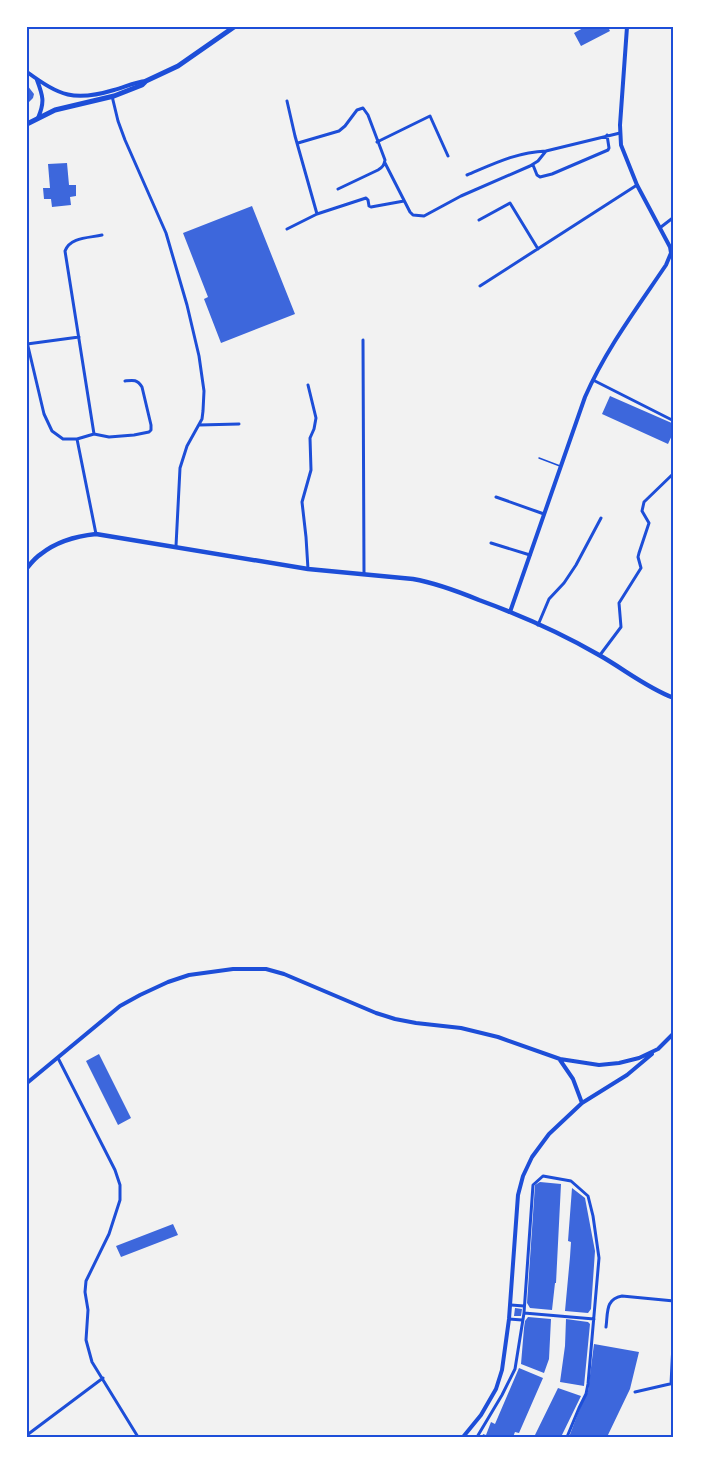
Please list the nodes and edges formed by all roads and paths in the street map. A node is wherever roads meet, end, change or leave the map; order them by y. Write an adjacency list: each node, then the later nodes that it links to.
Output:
1 (234, 27): 5 (main road)
2 (627, 27): 10 (street)
3 (27, 72): 4 (street)
4 (37, 80): 6 (street); 8 (street)
5 (146, 81): 6 (street); 6 (main road)
6 (112, 94): 8 (main road); 39 (street)
7 (287, 102): 13 (street)
8 (38, 118): 9 (main road)
9 (27, 124)
10 (620, 132): 11 (street); 19 (street)
11 (607, 135): 14 (street); 17 (street)
12 (377, 142): 13 (street); 15 (street); 16 (street)
13 (298, 143): 22 (street)
14 (546, 151): 17 (street); 18 (street)
15 (448, 156)
16 (385, 163): 20 (street); 21 (street)
17 (532, 165): 21 (street)
18 (467, 175)
19 (637, 185): 25 (street); 28 (street)
20 (338, 189)
21 (404, 201): 22 (street)
22 (317, 214): 26 (street)
23 (674, 218): 25 (street)
24 (479, 220): 28 (street)
25 (661, 227): 29 (street)
26 (288, 229)
27 (102, 235): 31 (street)
28 (537, 249): 30 (street)
29 (672, 253): 34 (street)
30 (480, 286)
31 (79, 337): 33 (street); 40 (street)
32 (363, 340): 54 (street)
33 (27, 343): 41 (street)
34 (593, 380): 37 (street); 43 (street)
35 (124, 381): 40 (street)
36 (308, 385): 53 (street)
37 (674, 421)
38 (239, 424): 39 (street)
39 (199, 425): 50 (street)
40 (94, 434): 41 (street)
41 (76, 439): 48 (street)
42 (539, 458): 43 (lane)
43 (561, 466): 46 (street)
44 (674, 473): 57 (street)
45 (496, 497): 46 (street)
46 (544, 514): 51 (street)
47 (601, 518): 56 (street)
48 (96, 534): 50 (main road); 52 (main road)
49 (491, 543): 51 (street)
50 (176, 548): 53 (main road)
51 (530, 555): 55 (street)
52 (27, 568)
53 (308, 569): 54 (main road)
54 (364, 574): 55 (main road)
55 (510, 612): 56 (main road)
56 (538, 625): 57 (main road)
57 (600, 655): 58 (main road)
58 (674, 698)
59 (674, 1033): 60 (street)
60 (658, 1049): 62 (street); 64 (street)
61 (58, 1059): 62 (street); 63 (street); 74 (street)
62 (560, 1059): 64 (street)
63 (27, 1083)
64 (582, 1103): 66 (street)
65 (674, 1301): 73 (street)
66 (511, 1305): 67 (street); 69 (street)
67 (524, 1306): 68 (street); 70 (street)
68 (524, 1313): 70 (street); 71 (street)
69 (509, 1319): 71 (street); 79 (street)
70 (594, 1319): 81 (street)
71 (522, 1320): 80 (street)
72 (674, 1324): 75 (street)
73 (606, 1327)
74 (103, 1378): 77 (street); 78 (street)
75 (672, 1383): 76 (street)
76 (635, 1392)
77 (27, 1435)
78 (136, 1436)
79 (463, 1437)
80 (477, 1437)
81 (567, 1437)

